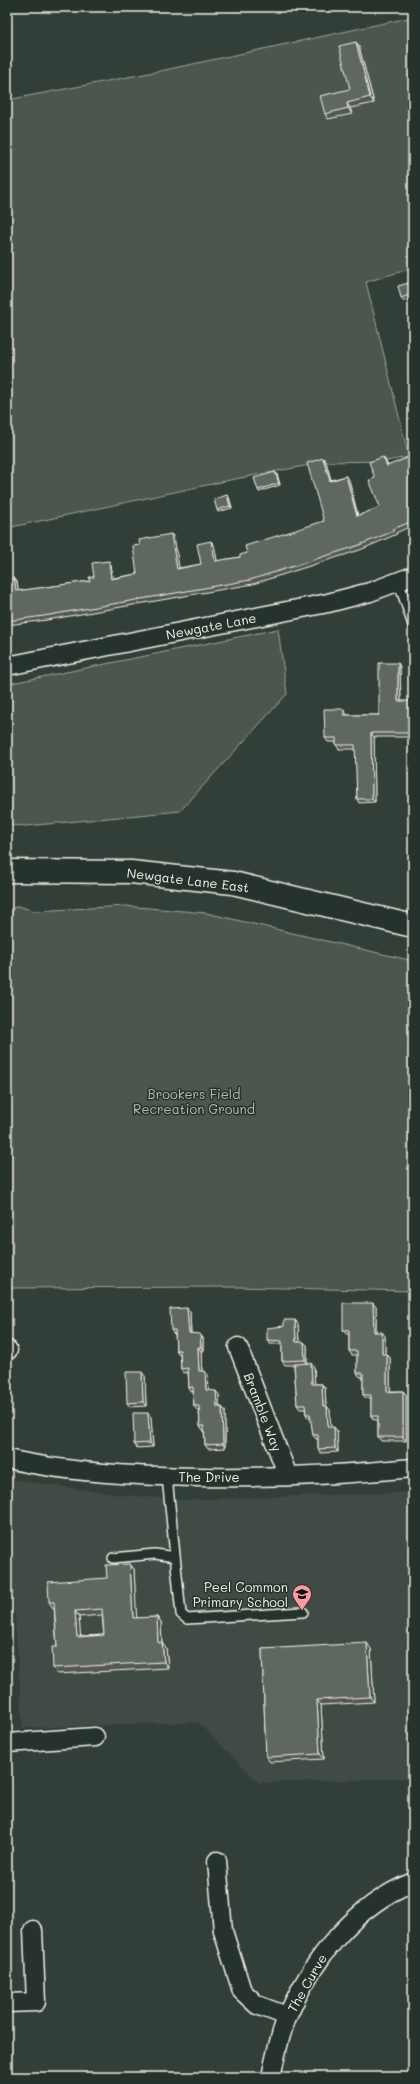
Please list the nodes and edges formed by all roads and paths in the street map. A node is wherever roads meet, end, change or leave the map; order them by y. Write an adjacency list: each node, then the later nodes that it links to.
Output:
1 (406, 580): 2 (lane); 3 (street, Newgate Lane)
2 (413, 625)
3 (7, 666)
4 (7, 871): 5 (main road, Newgate Lane East)
5 (413, 926)
6 (238, 1347): 9 (street, Bramble Way)
7 (7, 1459): 10 (street, The Drive)
8 (413, 1468): 9 (street, The Drive)
9 (288, 1476): 10 (street, The Drive)
10 (167, 1477): 11 (lane)
11 (175, 1557): 12 (lane); 13 (lane)
12 (113, 1558)
13 (303, 1612)
14 (95, 1737): 15 (street)
15 (7, 1743)
16 (217, 1861): 20 (street)
17 (413, 1882): 20 (street, The Curve)
18 (33, 1930): 19 (street)
19 (7, 2003)
20 (287, 2016): 21 (street, The Curve)
21 (271, 2077)

